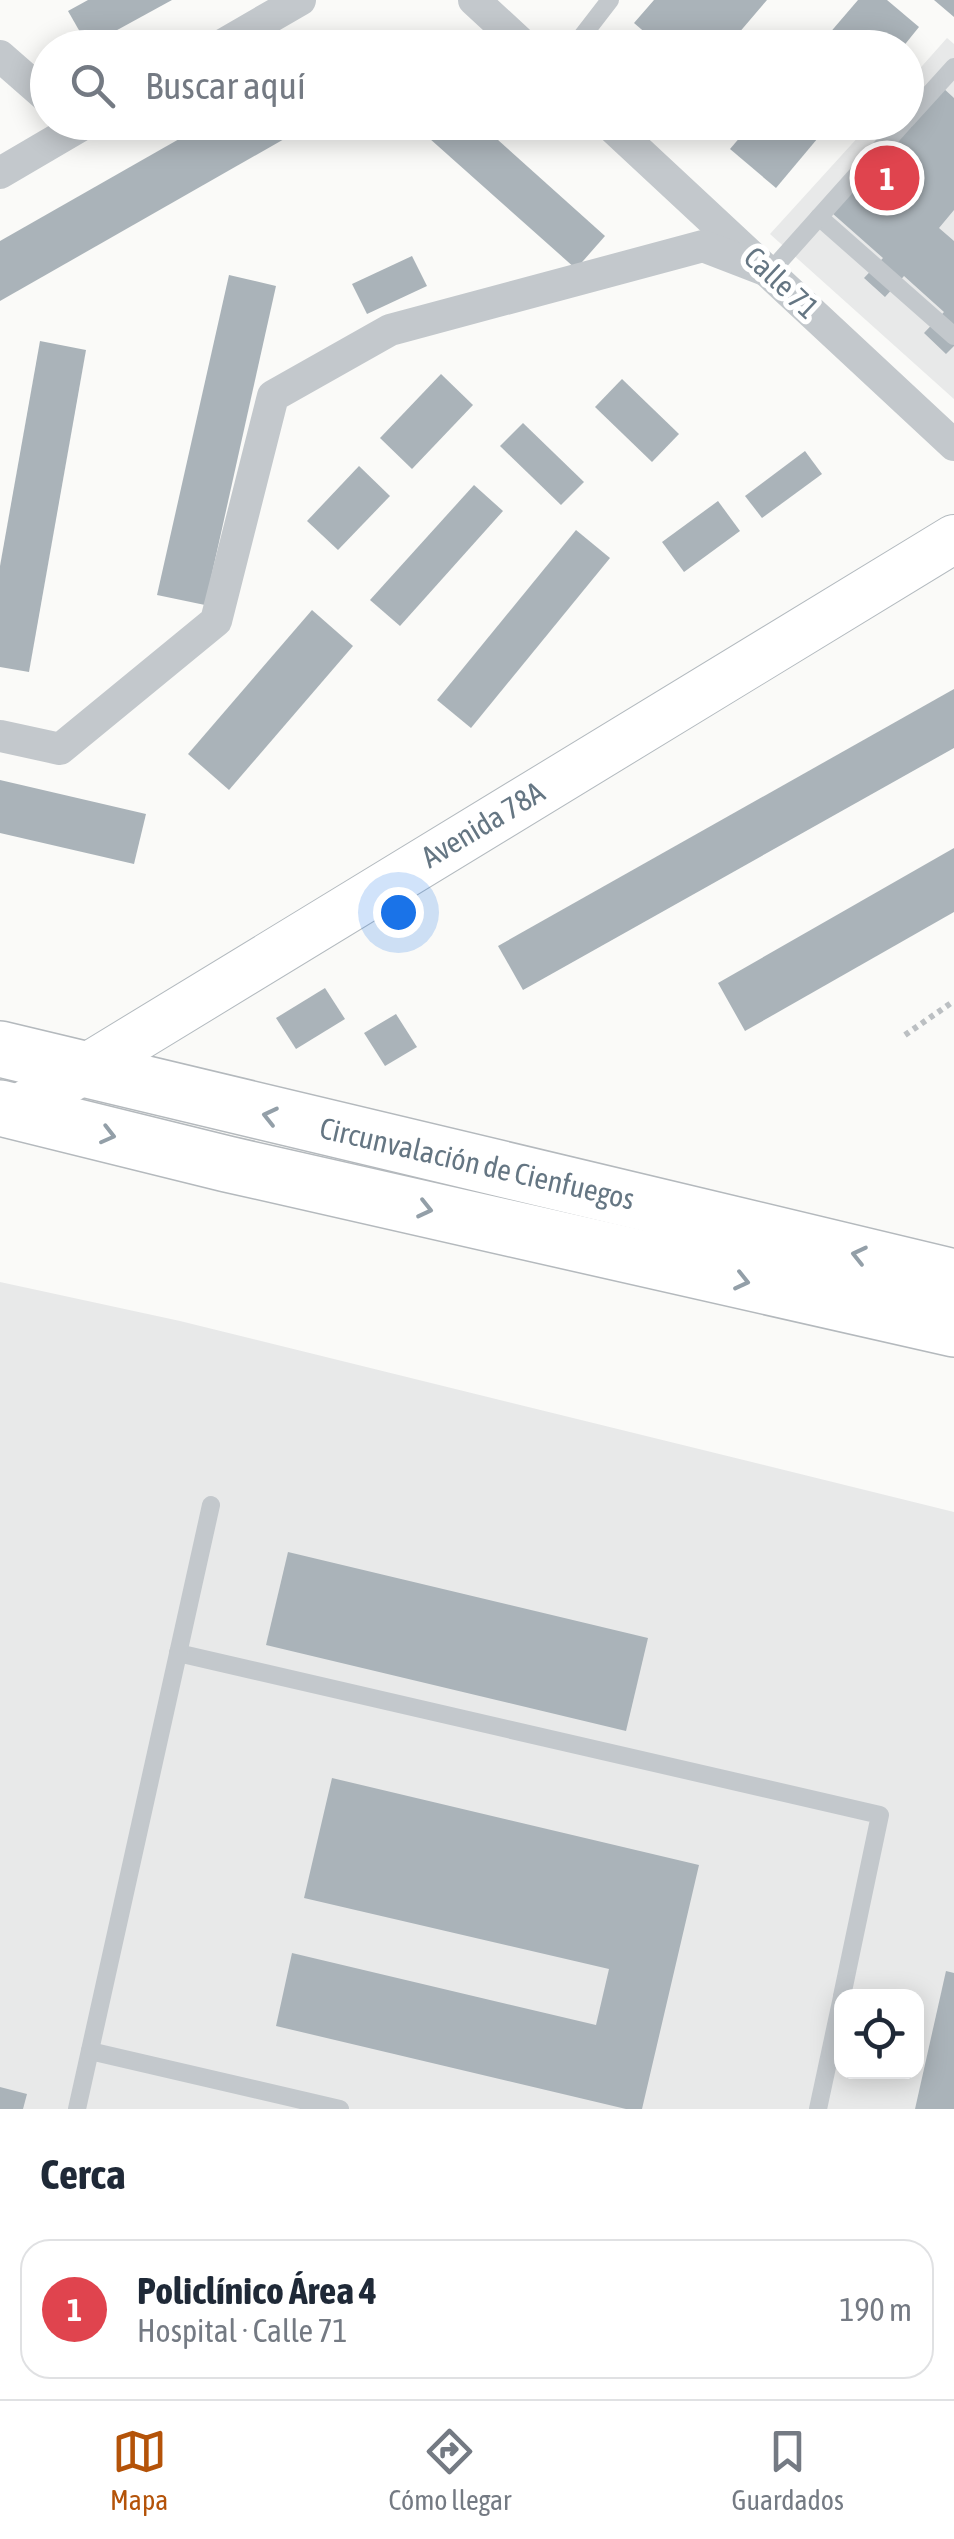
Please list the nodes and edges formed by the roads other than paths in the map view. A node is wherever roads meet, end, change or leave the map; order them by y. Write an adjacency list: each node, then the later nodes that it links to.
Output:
1 (300, 0): 4 (street)
2 (474, 0): 5 (street)
3 (610, 0): 6 (lane)
4 (249, 30)
5 (506, 30)
6 (587, 30)
7 (0, 56): 9 (street)
8 (954, 67): 10 (lane)
9 (30, 82)
10 (924, 100)
11 (55, 140): 14 (street)
12 (627, 140): 16 (street, Calle 71)
13 (888, 140): 15 (lane)
14 (0, 173)
15 (819, 217): 16 (lane); 17 (lane)
16 (770, 272): 18 (street, Calle 71); 20 (street)
17 (954, 336)
18 (954, 444)
19 (954, 539): 22 (street, Avenida 78A)
20 (0, 736)
21 (0, 1049): 22 (highway, Circunvalación de Cienfuegos)
22 (79, 1070): 23 (street, Avenida 78A); 24 (highway, Circunvalación de Cienfuegos, one-way to 22)
23 (7, 1110): 25 (highway, Circunvalación de Cienfuegos, one-way to 25)
24 (954, 1277)
25 (954, 1330)
26 (212, 1504): 27 (lane)
27 (178, 1652): 28 (lane); 30 (lane)
28 (844, 1989)
29 (834, 2034): 33 (lane)
30 (90, 2051): 31 (lane); 32 (lane)
31 (77, 2109)
32 (340, 2109)
33 (818, 2109)

